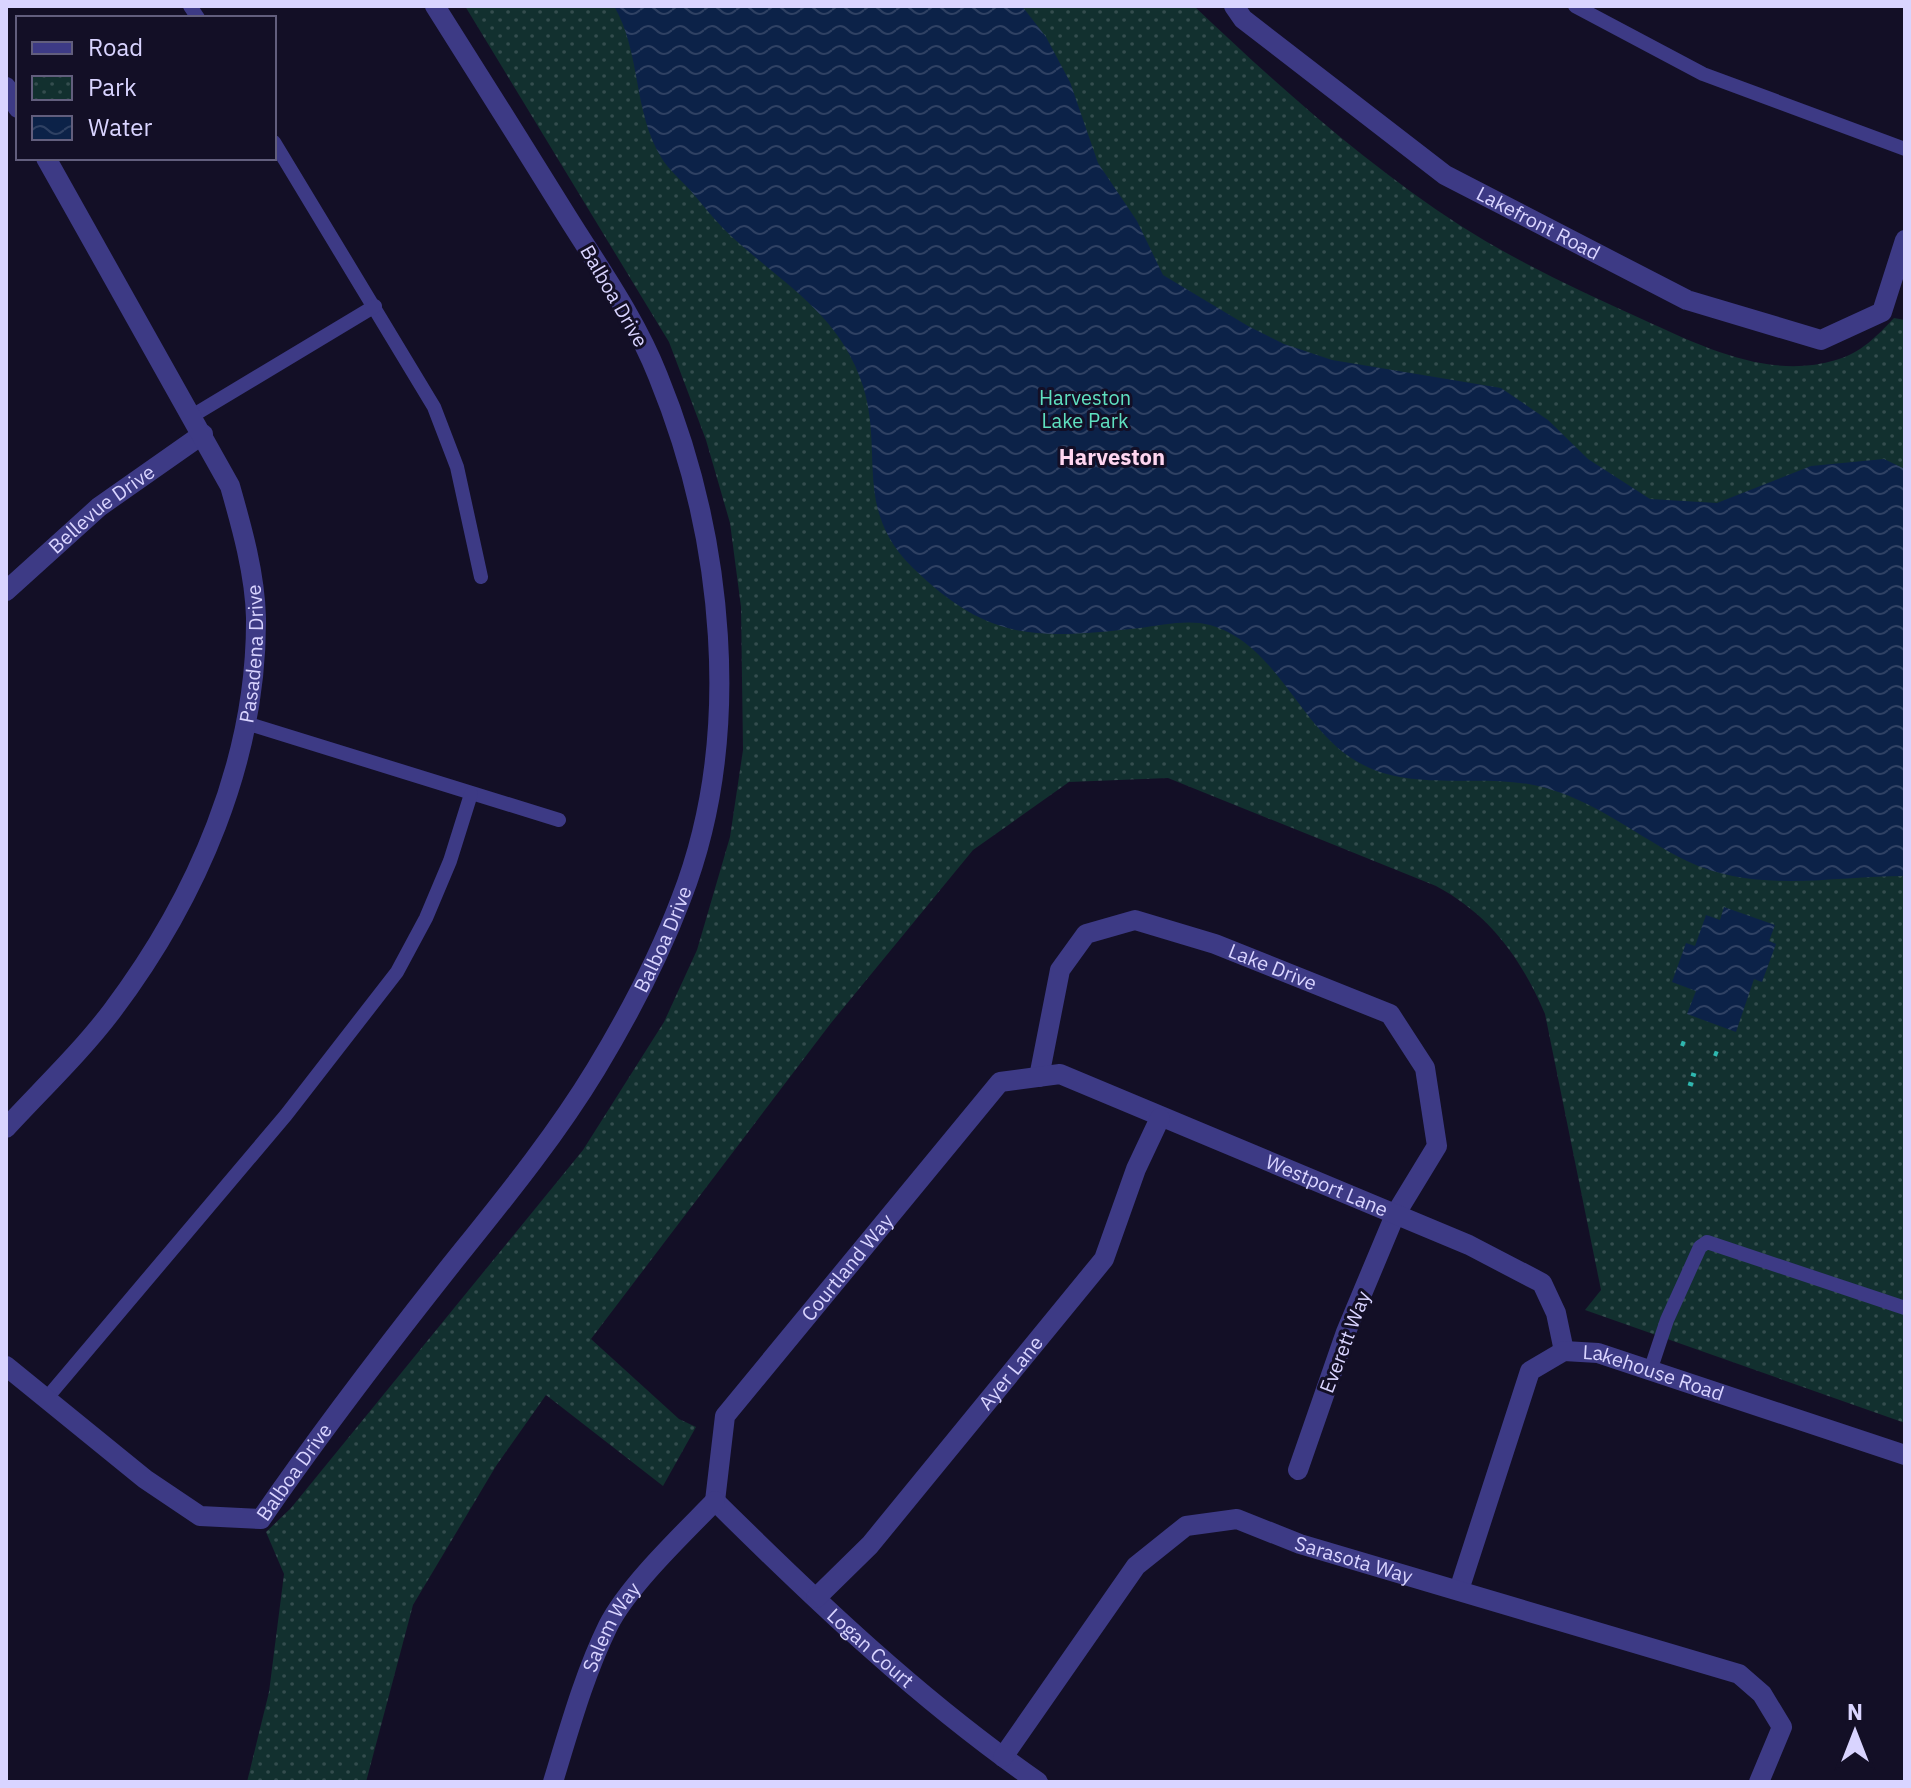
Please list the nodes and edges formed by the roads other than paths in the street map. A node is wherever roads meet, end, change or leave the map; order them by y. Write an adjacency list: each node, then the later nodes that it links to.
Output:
1 (435, 6): 26 (street, Balboa Drive)
2 (1234, 6): 9 (street, Lakefront Road)
3 (1575, 6): 7 (lane)
4 (6, 87): 5 (street)
5 (16, 104)
6 (276, 145): 10 (lane)
7 (1905, 149)
8 (47, 160): 11 (street, Pasadena Drive)
9 (1905, 240)
10 (375, 306): 11 (lane); 13 (lane)
11 (192, 416): 12 (street, Pasadena Drive)
12 (203, 434): 14 (street, Bellevue Drive); 15 (street, Pasadena Drive)
13 (481, 577)
14 (6, 591)
15 (246, 723): 16 (lane); 20 (street, Pasadena Drive)
16 (471, 794): 17 (lane); 26 (lane)
17 (559, 820)
18 (1039, 1077): 19 (street, Westport Lane); 21 (street, Lake Drive); 29 (street, Courtland Way)
19 (1160, 1118): 21 (street, Westport Lane); 31 (street, Ayer Lane)
20 (6, 1128)
21 (1395, 1215): 23 (street, Westport Lane); 28 (street, Everett Way)
22 (1905, 1308): 25 (lane)
23 (1564, 1351): 25 (street, Lakehouse Road); 30 (street, Lakehouse Road)
24 (6, 1366): 26 (street, Balboa Drive)
25 (1651, 1368): 27 (street, Lakehouse Road)
26 (46, 1399)
27 (1905, 1455)
28 (1298, 1470)
29 (715, 1501): 31 (street, Logan Court); 33 (street, Salem Way)
30 (1459, 1590): 32 (street, Sarasota Way); 35 (street, Sarasota Way)
31 (816, 1598): 32 (street, Logan Court)
32 (1003, 1757): 34 (street, Logan Court)
33 (553, 1782)
34 (1038, 1782)
35 (1759, 1782)

